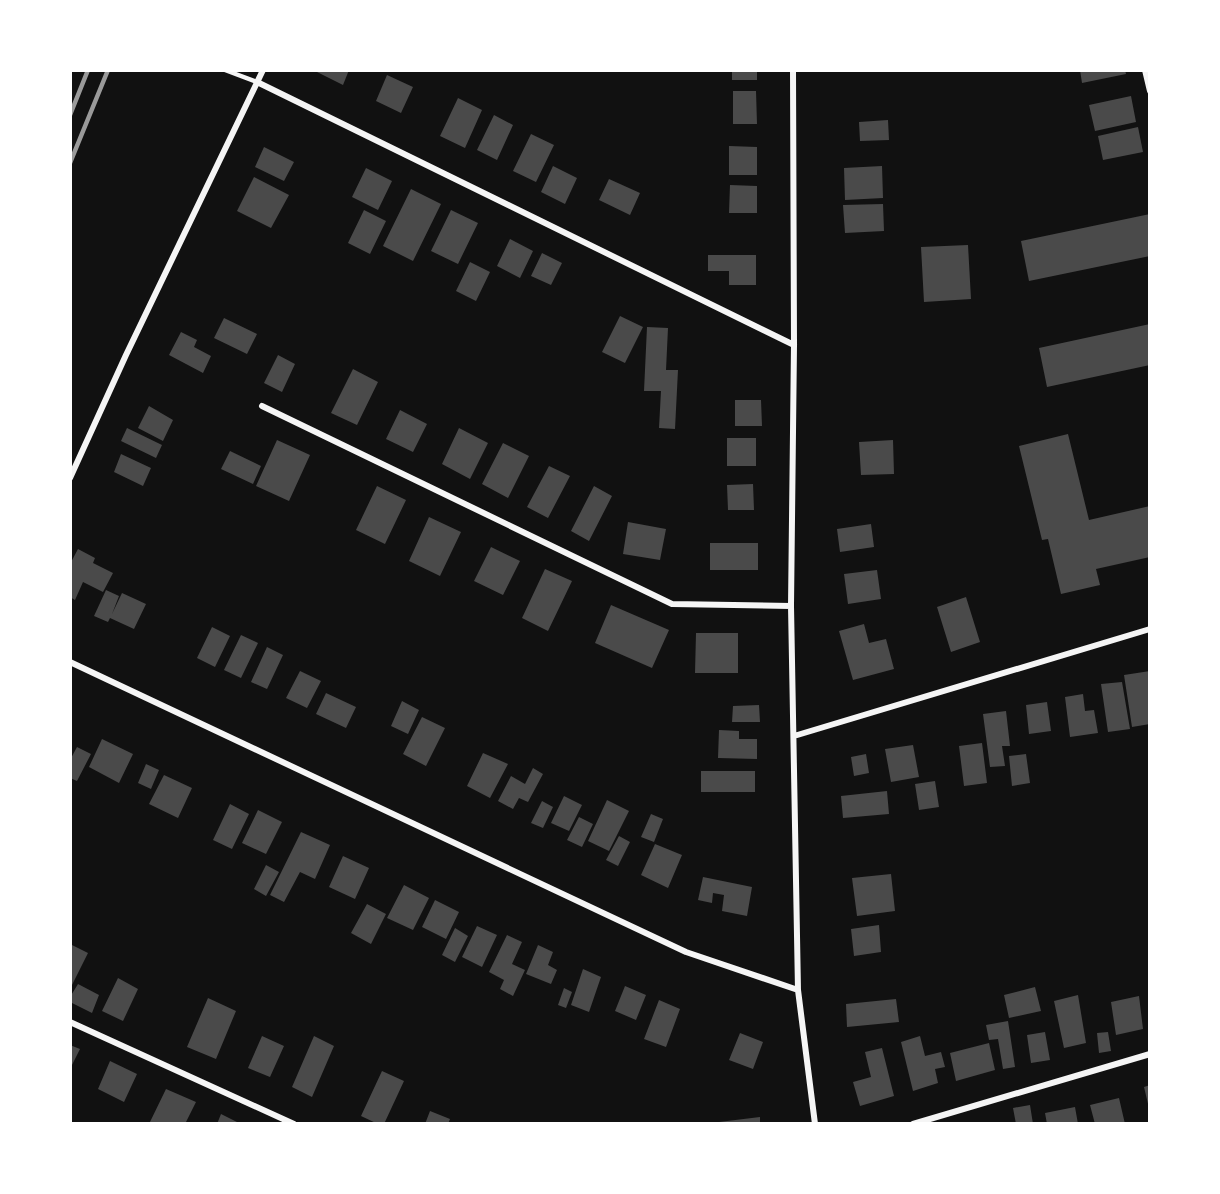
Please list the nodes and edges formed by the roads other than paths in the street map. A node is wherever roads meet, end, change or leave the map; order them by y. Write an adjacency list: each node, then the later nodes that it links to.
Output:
1 (225, 70): 5 (lane)
2 (263, 70): 5 (street)
3 (793, 70): 7 (street)
4 (1145, 70): 6 (street)
5 (257, 82): 7 (street); 9 (street)
6 (1149, 91)
7 (794, 345): 10 (street)
8 (262, 406): 10 (street)
9 (70, 478)
10 (791, 606): 13 (street)
11 (1149, 629): 13 (street)
12 (70, 662): 14 (street)
13 (794, 736): 14 (street)
14 (798, 990): 18 (street)
15 (70, 1022): 17 (street)
16 (1149, 1054): 19 (street)
17 (294, 1124)
18 (814, 1124)
19 (914, 1124)

